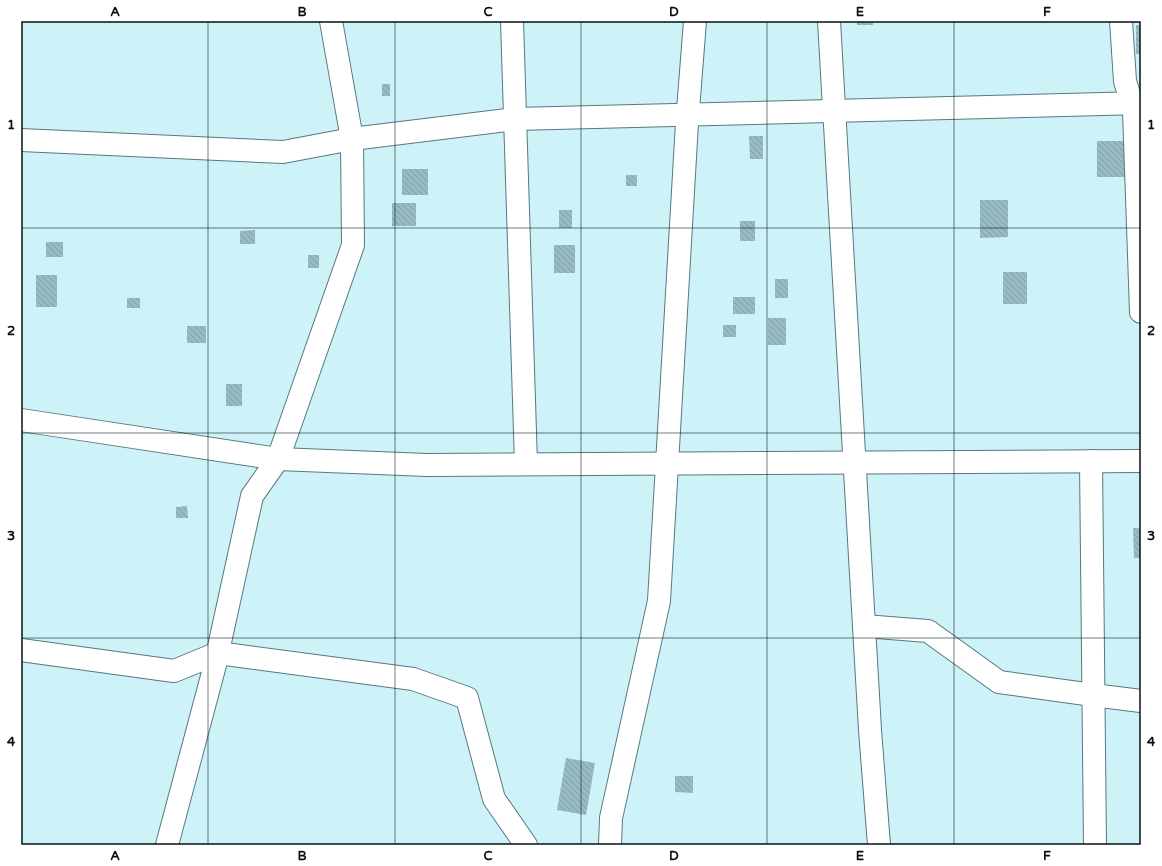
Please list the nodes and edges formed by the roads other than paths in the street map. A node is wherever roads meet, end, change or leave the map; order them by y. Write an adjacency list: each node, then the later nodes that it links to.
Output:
1 (331, 21): 10 (street)
2 (512, 21): 9 (street)
3 (695, 21): 8 (street)
4 (829, 21): 7 (street)
5 (1121, 21): 6 (street)
6 (1136, 104): 7 (street); 12 (street)
7 (834, 111): 8 (street); 17 (street)
8 (688, 114): 9 (street); 18 (street)
9 (515, 119): 10 (street); 19 (street)
10 (352, 139): 11 (street); 14 (street)
11 (21, 140)
12 (1141, 312)
13 (21, 420): 14 (street)
14 (278, 459): 19 (street); 22 (street)
15 (1091, 461): 16 (street); 17 (street); 23 (street)
16 (1141, 461)
17 (855, 462): 18 (street); 20 (street)
18 (668, 463): 19 (street); 27 (street)
19 (526, 464)
20 (864, 626): 23 (street); 28 (street)
21 (21, 650): 22 (street)
22 (218, 653): 25 (street); 26 (street)
23 (1093, 695): 24 (street); 29 (street)
24 (1141, 701)
25 (167, 845)
26 (526, 845)
27 (610, 845)
28 (879, 845)
29 (1095, 845)

